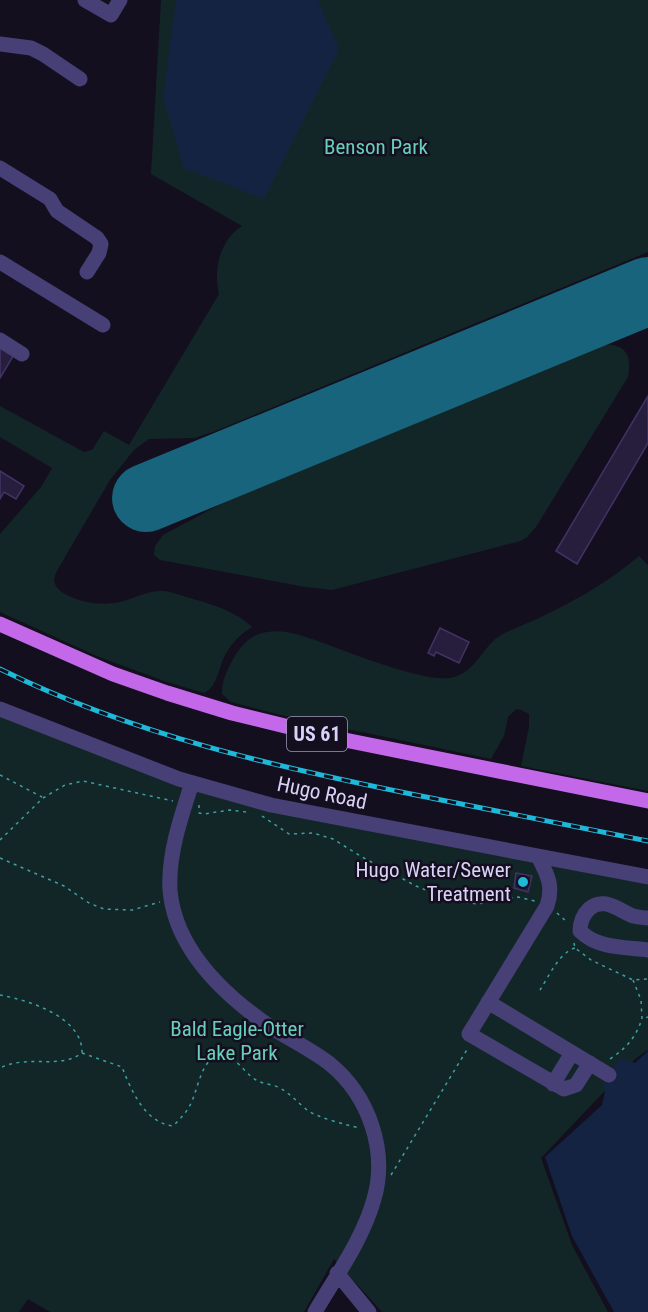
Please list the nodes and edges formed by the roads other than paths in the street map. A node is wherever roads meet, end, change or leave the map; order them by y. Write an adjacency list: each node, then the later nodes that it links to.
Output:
1 (85, 0): 2 (street)
2 (120, 0)
3 (0, 44): 4 (street)
4 (80, 79)
5 (0, 168): 7 (street)
6 (0, 262): 8 (street)
7 (87, 272)
8 (103, 324)
9 (0, 340): 10 (street)
10 (22, 354)
11 (0, 624): 14 (main road, US 61)
12 (0, 709): 13 (street, Hugo Road)
13 (192, 783): 15 (street, Hugo Road); 26 (street)
14 (648, 801)
15 (538, 856): 16 (street, Hugo Road); 18 (street)
16 (564, 861): 17 (street, Hugo Road); 18 (street)
17 (648, 877)
18 (551, 887): 21 (street)
19 (648, 918): 20 (street)
20 (648, 950)
21 (488, 1002): 22 (street); 25 (street)
22 (572, 1053): 23 (street); 25 (street)
23 (590, 1064): 24 (street); 25 (street)
24 (609, 1075)
25 (553, 1084)
26 (338, 1273): 27 (street); 28 (street)
27 (315, 1312)
28 (369, 1312)

